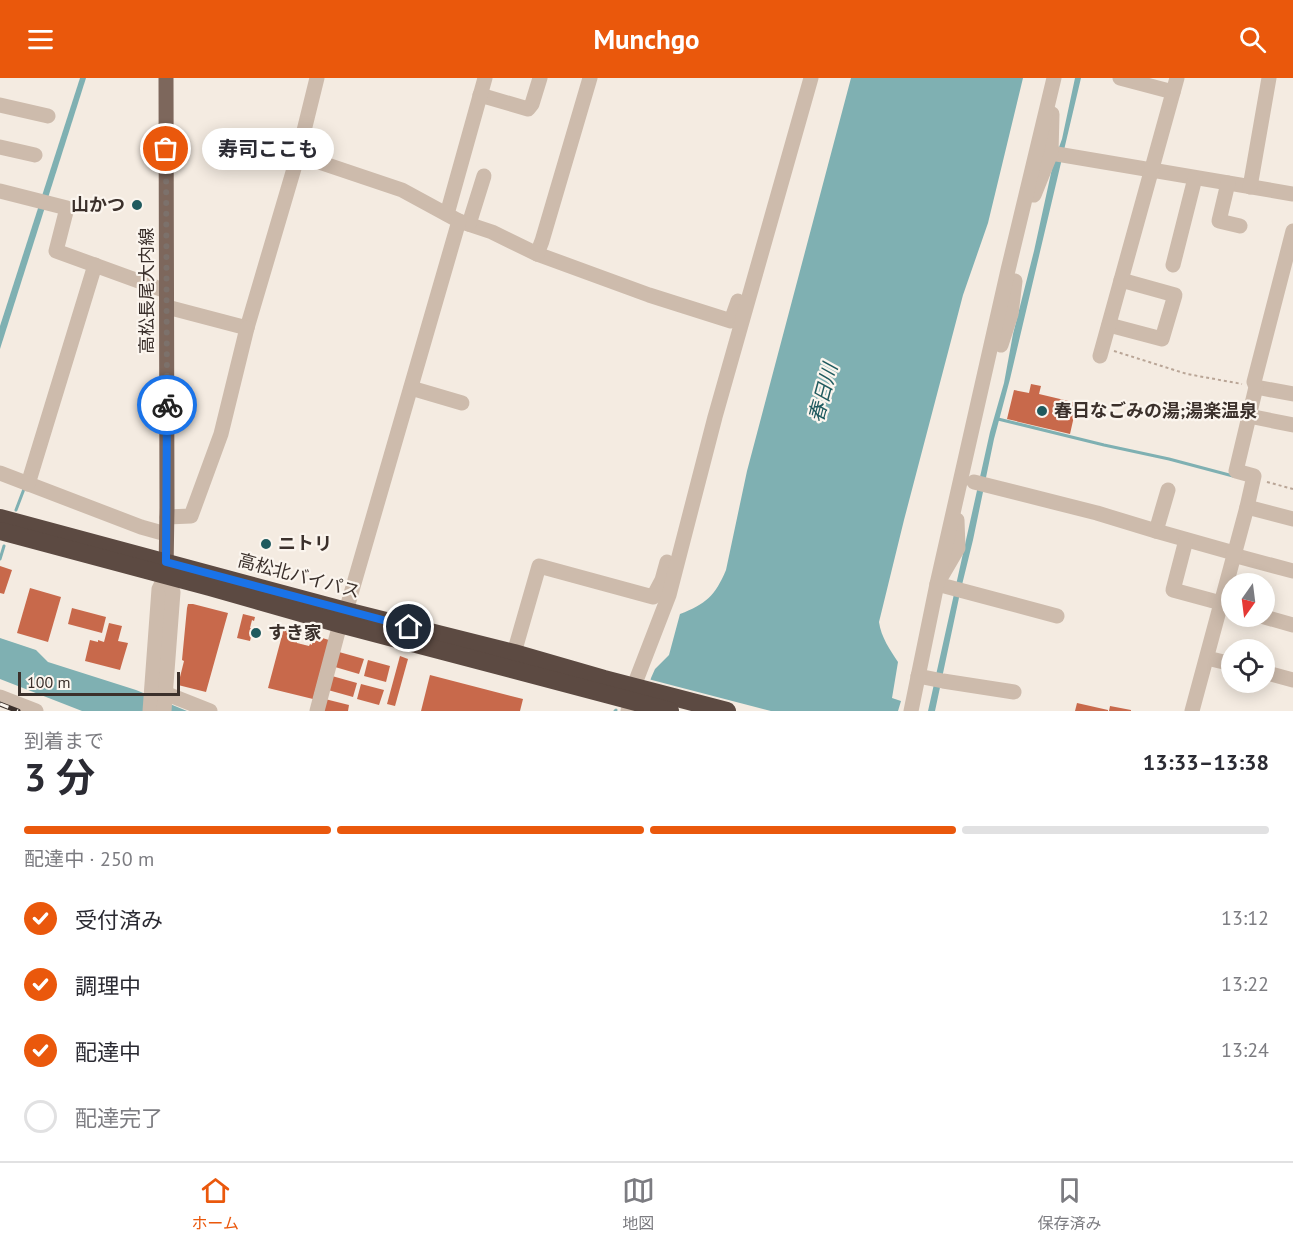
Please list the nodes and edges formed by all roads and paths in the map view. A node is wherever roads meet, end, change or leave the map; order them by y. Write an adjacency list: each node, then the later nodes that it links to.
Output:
1 (166, 78): 35 (main road, 高松長尾大内線)
2 (485, 78): 11 (street)
3 (540, 78): 11 (street)
4 (590, 78): 30 (street)
5 (811, 78): 31 (street)
6 (1054, 78): 12 (street)
7 (1120, 78): 10 (street)
8 (1269, 78): 23 (street)
9 (312, 79): 17 (street)
10 (1175, 85): 19 (street)
11 (480, 95): 27 (street)
12 (1049, 99): 18 (street); 26 (street)
13 (0, 105): 14 (street)
14 (48, 116)
15 (0, 147): 16 (street)
16 (35, 155)
17 (298, 155): 27 (street); 39 (street)
18 (1059, 155): 19 (street); 26 (street)
19 (1151, 170): 21 (street); 34 (street)
20 (484, 177): 27 (street)
21 (1195, 178): 22 (street); 33 (street)
22 (1228, 183): 23 (street); 28 (street)
23 (1250, 187): 25 (street)
24 (0, 191): 32 (street)
25 (1293, 194)
26 (1029, 199): 48 (street)
27 (458, 220): 30 (street); 42 (street)
28 (1240, 226)
29 (1293, 231): 41 (street)
30 (537, 254): 37 (street)
31 (761, 254): 37 (street); 46 (street)
32 (95, 265): 35 (street); 52 (street)
33 (1173, 266)
34 (1121, 280): 38 (street); 38 (street)
35 (166, 291): 36 (main road, 高松長尾大内線)
36 (166, 307): 39 (street); 57 (main road, 高松長尾大内線)
37 (731, 321): 46 (street)
38 (1109, 325): 40 (street)
39 (247, 328): 57 (street)
40 (1102, 352): 41 (path)
41 (1256, 387): 43 (street); 45 (street)
42 (411, 388): 44 (street); 73 (street)
43 (1293, 394)
44 (462, 403)
45 (1249, 416): 47 (street); 51 (street)
46 (715, 417): 49 (street)
47 (1293, 425)
48 (970, 441): 53 (street); 58 (street)
49 (703, 464): 76 (street); 86 (street)
50 (0, 473): 52 (street)
51 (1253, 481): 54 (path); 56 (street)
52 (28, 484): 63 (street)
53 (980, 484): 58 (street); 62 (street)
54 (1293, 489)
55 (1168, 490): 62 (street)
56 (1247, 507): 60 (street); 65 (street)
57 (166, 517): 63 (main road, 高松長尾大内線)
58 (955, 517): 69 (street)
59 (0, 518): 66 (highway, 高松北バイパス)
60 (1293, 519)
61 (0, 531): 66 (highway, 高松北バイパス)
62 (1156, 531): 64 (street)
63 (166, 534): 66 (main road, 高松長尾大内線)
64 (1186, 540): 65 (street); 70 (street)
65 (1234, 554): 67 (street); 68 (street)
66 (166, 569): 73 (highway, 高松北バイパス); 85 (street)
67 (1293, 571)
68 (1230, 573)
69 (951, 587): 71 (street); 81 (street)
70 (1221, 605)
71 (1058, 616)
72 (1221, 616): 77 (street)
73 (343, 618): 76 (highway, 高松北バイパス); 79 (highway, 高松北バイパス); 90 (street)
74 (1275, 620): 75 (street)
75 (1293, 625)
76 (514, 653): 79 (highway, 高松北バイパス)
77 (1208, 657): 78 (street); 94 (street)
78 (1221, 661)
79 (548, 670): 86 (highway, 高松北バイパス)
80 (1275, 675): 82 (street)
81 (918, 676): 83 (street); 93 (street)
82 (1293, 680)
83 (1014, 692)
84 (0, 697): 87 (street)
85 (159, 697): 88 (street); 89 (street)
86 (635, 698): 91 (highway, 高松北バイパス); 92 (highway, 高松北バイパス)
87 (36, 711)
88 (150, 711)
89 (210, 711)
90 (317, 711)
91 (670, 711)
92 (727, 711)
93 (911, 711)
94 (1192, 711)

